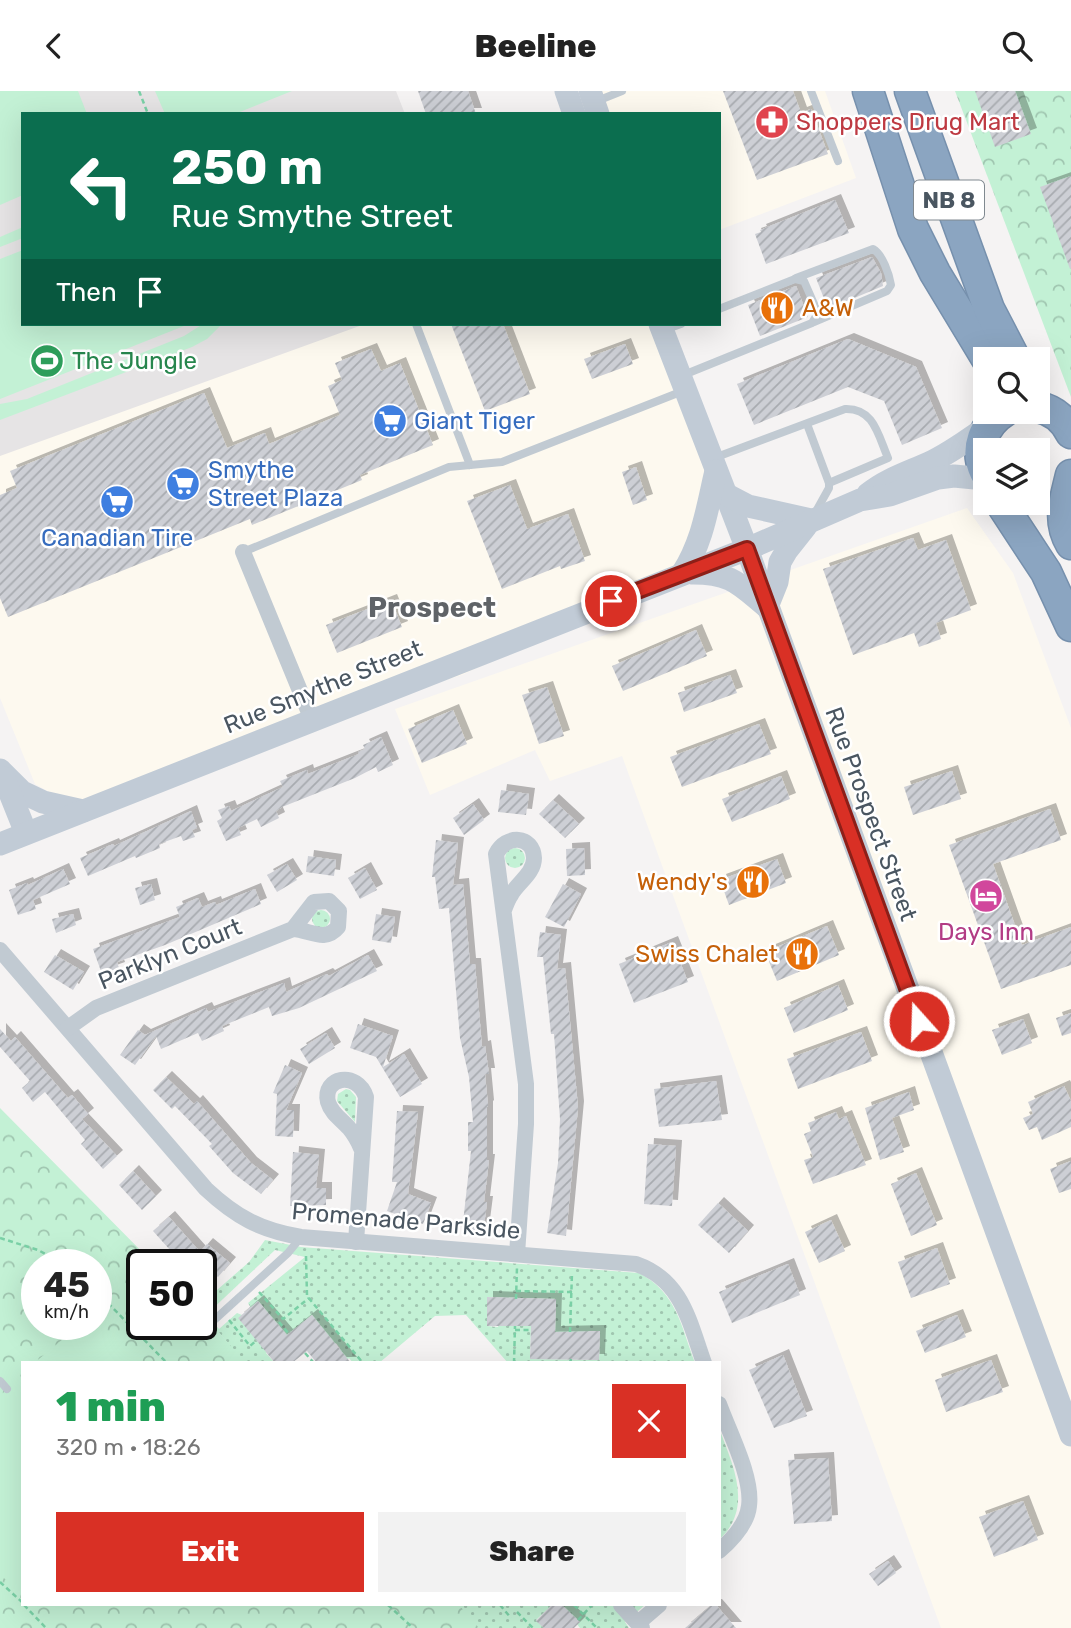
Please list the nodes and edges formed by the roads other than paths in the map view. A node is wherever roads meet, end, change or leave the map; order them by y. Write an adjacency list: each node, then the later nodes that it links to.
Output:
1 (622, 91): 5 (lane)
2 (811, 91): 7 (lane)
3 (867, 91): 13 (highway, NB 8)
4 (910, 91): 14 (highway, NB 8)
5 (594, 102): 6 (lane)
6 (569, 107)
7 (838, 161)
8 (795, 279): 9 (lane); 10 (lane); 10 (lane)
9 (721, 308)
10 (812, 323): 15 (lane)
11 (416, 326): 20 (lane)
12 (667, 326): 15 (main road, Rue Prospect Street)
13 (980, 347)
14 (1009, 347)
15 (684, 383): 20 (lane); 21 (main road, Rue Prospect Street)
16 (1050, 408): 19 (highway)
17 (807, 424): 21 (lane); 24 (lane); 24 (lane)
18 (985, 424): 27 (main road, Rue Smythe Street)
19 (1071, 433)
20 (470, 465): 32 (lane)
21 (714, 465): 25 (main road, Rue Prospect Street); 33 (main road)
22 (1071, 475): 26 (highway); 30 (highway)
23 (973, 478): 27 (main road, Rue Smythe Street)
24 (830, 482): 29 (lane)
25 (725, 494): 29 (main road); 31 (main road, Rue Prospect Street)
26 (1050, 494)
27 (860, 500): 29 (main road, Rue Smythe Street)
28 (1009, 515): 35 (highway)
29 (811, 520): 31 (main road, Rue Smythe Street); 34 (main road)
30 (1071, 544)
31 (747, 549): 33 (main road, Rue Smythe Street); 34 (main road, Rue Prospect Street)
32 (243, 552): 36 (street)
33 (682, 573): 34 (main road); 36 (main road, Rue Smythe Street)
34 (767, 607): 54 (main road, Rue Prospect Street)
35 (1069, 620)
36 (312, 720): 38 (main road, Rue Smythe Street)
37 (0, 770): 38 (main road); 39 (main road)
38 (83, 811): 39 (main road, Rue Smythe Street)
39 (26, 833): 40 (main road, Rue Smythe Street)
40 (0, 844)
41 (504, 910): 48 (street)
42 (293, 929): 44 (street, Parklyn Court)
43 (0, 950): 44 (street, Promenade Parkside)
44 (68, 1028): 46 (street, Promenade Parkside)
45 (361, 1148): 47 (street)
46 (301, 1237): 47 (street, Promenade Parkside); 49 (lane)
47 (356, 1242): 48 (street, Promenade Parkside)
48 (517, 1254): 50 (street, Promenade Parkside)
49 (217, 1317)
50 (703, 1361)
51 (0, 1381): 52 (lane)
52 (7, 1389)
53 (721, 1409): 55 (street)
54 (1071, 1436)
55 (721, 1549)
56 (622, 1606): 58 (street)
57 (658, 1606): 58 (street)
58 (640, 1626)

